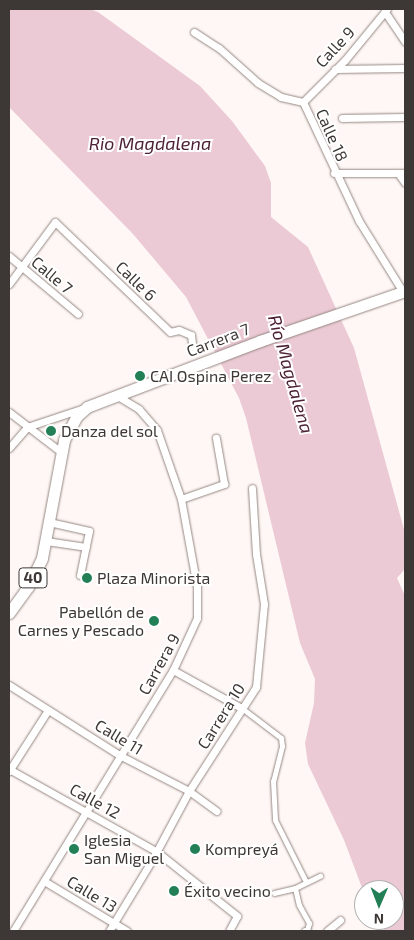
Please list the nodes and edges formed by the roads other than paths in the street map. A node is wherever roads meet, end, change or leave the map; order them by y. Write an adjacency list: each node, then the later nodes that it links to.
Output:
1 (386, 10): 3 (street); 5 (street, Calle 9)
2 (194, 32): 6 (street, Calle 18)
3 (405, 42)
4 (405, 68): 5 (street)
5 (334, 69): 6 (street, Calle 9)
6 (303, 102): 9 (street, Calle 18)
7 (405, 117): 8 (street)
8 (342, 118)
9 (334, 173): 10 (street); 15 (street, Calle 18)
10 (402, 173): 11 (street)
11 (405, 183)
12 (9, 256): 13 (street, Calle 7)
13 (21, 267): 14 (street); 16 (street, Calle 7); 17 (street, Calle 6)
14 (9, 284)
15 (404, 292): 18 (main road, Carrera 7)
16 (78, 314)
17 (193, 351)
18 (117, 396): 19 (main road, Carrera 7); 26 (street, Carrera 9)
19 (87, 407): 21 (street); 24 (main road, 40)
20 (9, 412): 21 (street)
21 (27, 427): 23 (street); 24 (street)
22 (216, 438): 26 (street)
23 (9, 448)
24 (61, 452): 27 (main road, 40)
25 (252, 488): 34 (street, Carrera 10)
26 (180, 499): 32 (street, Carrera 9)
27 (49, 522): 28 (main road, 40); 29 (street)
28 (46, 541): 29 (street); 31 (main road, 40)
29 (86, 547): 30 (street)
30 (80, 575)
31 (9, 610)
32 (173, 670): 34 (street); 36 (street, Carrera 9)
33 (9, 685): 35 (street, Calle 11)
34 (243, 709): 38 (street, Carrera 10); 44 (street)
35 (48, 710): 36 (street, Calle 11); 37 (street)
36 (121, 756): 38 (street, Calle 11); 40 (street, Carrera 9)
37 (9, 770): 40 (street, Calle 12)
38 (189, 791): 39 (street, Calle 11); 41 (street, Carrera 10)
39 (217, 811)
40 (86, 812): 41 (street, Calle 12); 43 (street, Carrera 9)
41 (156, 851): 48 (street, Carrera 10); 52 (street, Calle 12)
42 (320, 876): 44 (street)
43 (44, 881): 48 (street, Calle 13); 49 (street, Carrera 9)
44 (306, 882): 45 (street)
45 (295, 888): 46 (street); 53 (street)
46 (274, 893)
47 (340, 920): 54 (street)
48 (113, 923): 50 (street, Carrera 10); 51 (street, Calle 13)
49 (13, 931)
50 (109, 931)
51 (126, 931)
52 (229, 931)
53 (306, 931)
54 (326, 931)

